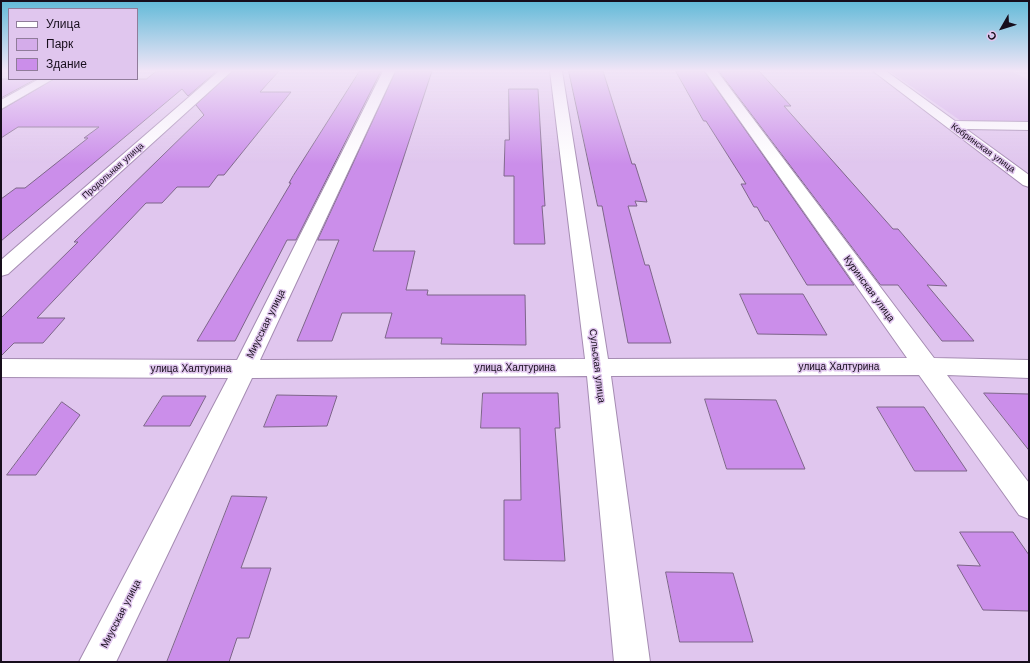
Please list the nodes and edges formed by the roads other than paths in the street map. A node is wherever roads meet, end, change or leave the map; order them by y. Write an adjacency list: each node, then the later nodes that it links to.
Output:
1 (191, 102): 9 (street, Продольная улица)
2 (374, 102): 14 (street, Миусская улица)
3 (560, 102): 12 (street, Сульская улица)
4 (734, 102): 10 (street, Куринская улица)
5 (921, 102): 6 (street, Кобринская улица)
6 (952, 125): 7 (street); 8 (street, Кобринская улица)
7 (1029, 126)
8 (1029, 182)
9 (1, 270)
10 (926, 366): 12 (street, улица Халтурина); 13 (street, улица Халтурина); 15 (street, Куринская улица)
11 (1, 368): 14 (street, улица Халтурина)
12 (598, 368): 14 (street, улица Халтурина); 17 (street, Сульская улица)
13 (1029, 368)
14 (244, 369): 16 (street, Миусская улица)
15 (1029, 506)
16 (97, 662)
17 (632, 662)

